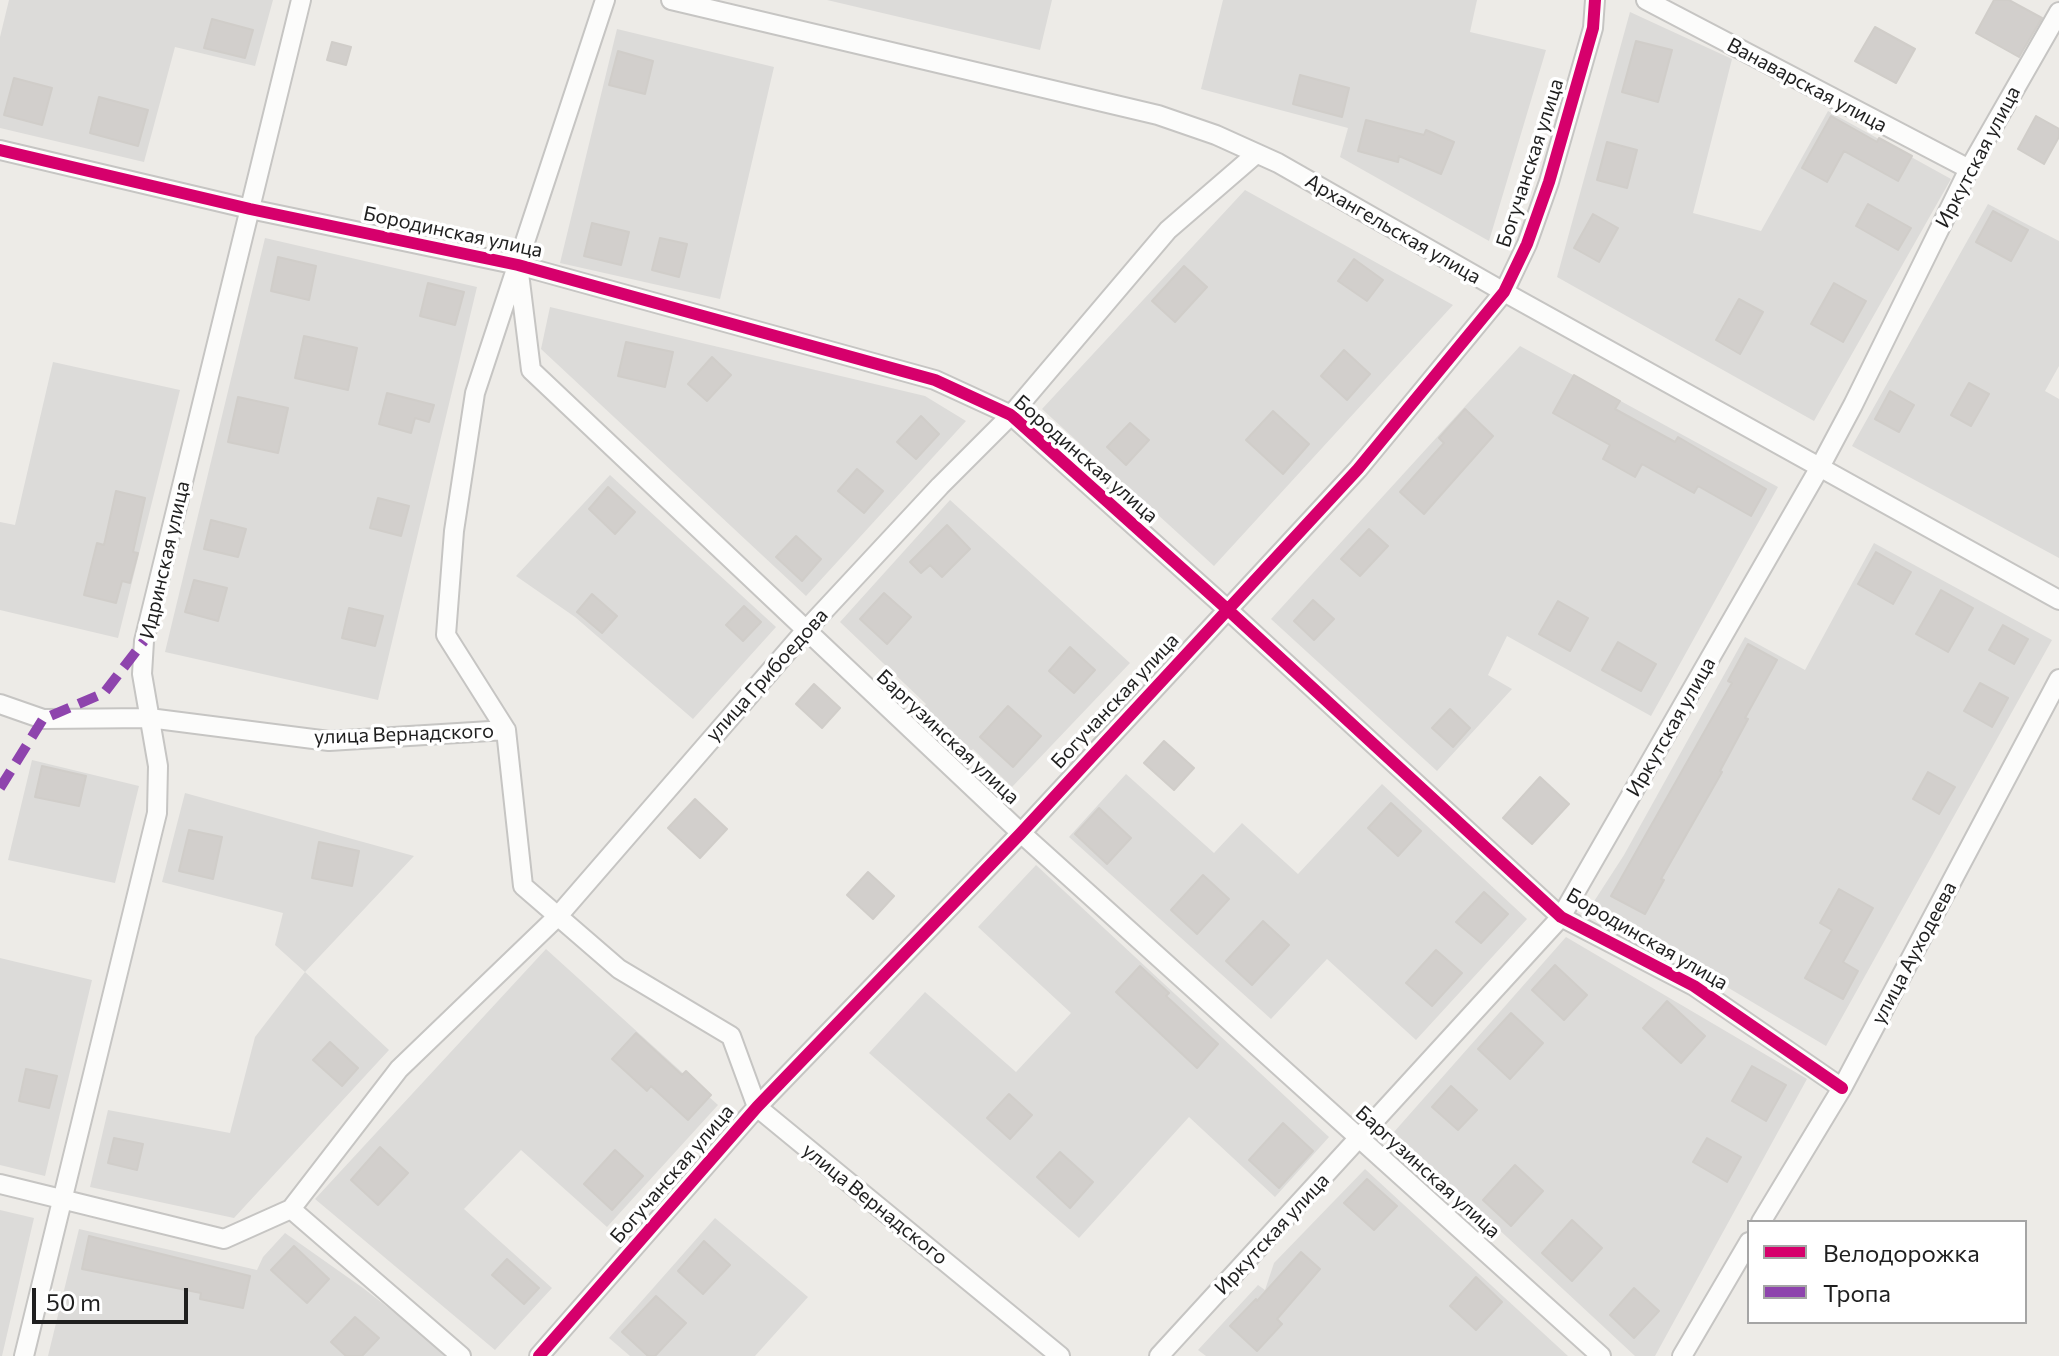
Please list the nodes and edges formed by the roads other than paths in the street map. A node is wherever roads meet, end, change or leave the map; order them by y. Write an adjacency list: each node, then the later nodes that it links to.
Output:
1 (301, 0): 10 (street, Идринская улица)
2 (605, 0): 11 (street)
3 (671, 0): 8 (street, Архангельская улица)
4 (1595, 0): 12 (street, Богучанская улица)
5 (1646, 0): 9 (street, Ванаварская улица)
6 (2059, 12): 9 (street, Иркутская улица)
7 (0, 150): 10 (street, Бородинская улица)
8 (1256, 154): 12 (street, Архангельская улица); 13 (street, улица Грибоедова)
9 (1969, 169): 14 (street, Иркутская улица)
10 (250, 209): 11 (street, Бородинская улица); 20 (street, Идринская улица)
11 (518, 265): 13 (street, Бородинская улица); 17 (street, Баргузинская улица); 21 (street)
12 (1504, 292): 14 (street, Архангельская улица); 16 (street, Богучанская улица)
13 (1011, 415): 16 (street, Бородинская улица); 17 (street, улица Грибоедова)
14 (1820, 467): 15 (street, Архангельская улица); 24 (street, Иркутская улица)
15 (2059, 600)
16 (1227, 609): 22 (street, Богучанская улица); 24 (street, Бородинская улица)
17 (806, 630): 22 (street, Баргузинская улица); 23 (street, улица Грибоедова)
18 (2059, 679): 25 (street, улица Ауходеева)
19 (0, 704): 20 (street, улица Вернадского)
20 (149, 718): 21 (street, улица Вернадского); 29 (street, Идринская улица)
21 (506, 730): 23 (street, улица Вернадского)
22 (1021, 833): 26 (street, Богучанская улица); 27 (street, Баргузинская улица)
23 (558, 916): 26 (street, улица Вернадского); 30 (street, улица Грибоедова)
24 (1561, 917): 25 (street, Бородинская улица); 27 (street, Иркутская улица)
25 (1842, 1088): 31 (street, улица Ауходеева)
26 (757, 1107): 35 (street, Богучанская улица); 36 (street, улица Вернадского)
27 (1360, 1138): 37 (street, Иркутская улица); 38 (street, Баргузинская улица)
28 (0, 1184): 29 (street)
29 (63, 1200): 30 (street); 33 (street, Идринская улица)
30 (291, 1209): 34 (street)
31 (1762, 1220)
32 (1747, 1245): 39 (street)
33 (24, 1356)
34 (461, 1356)
35 (539, 1356)
36 (1060, 1356)
37 (1159, 1356)
38 (1601, 1356)
39 (1682, 1356)

